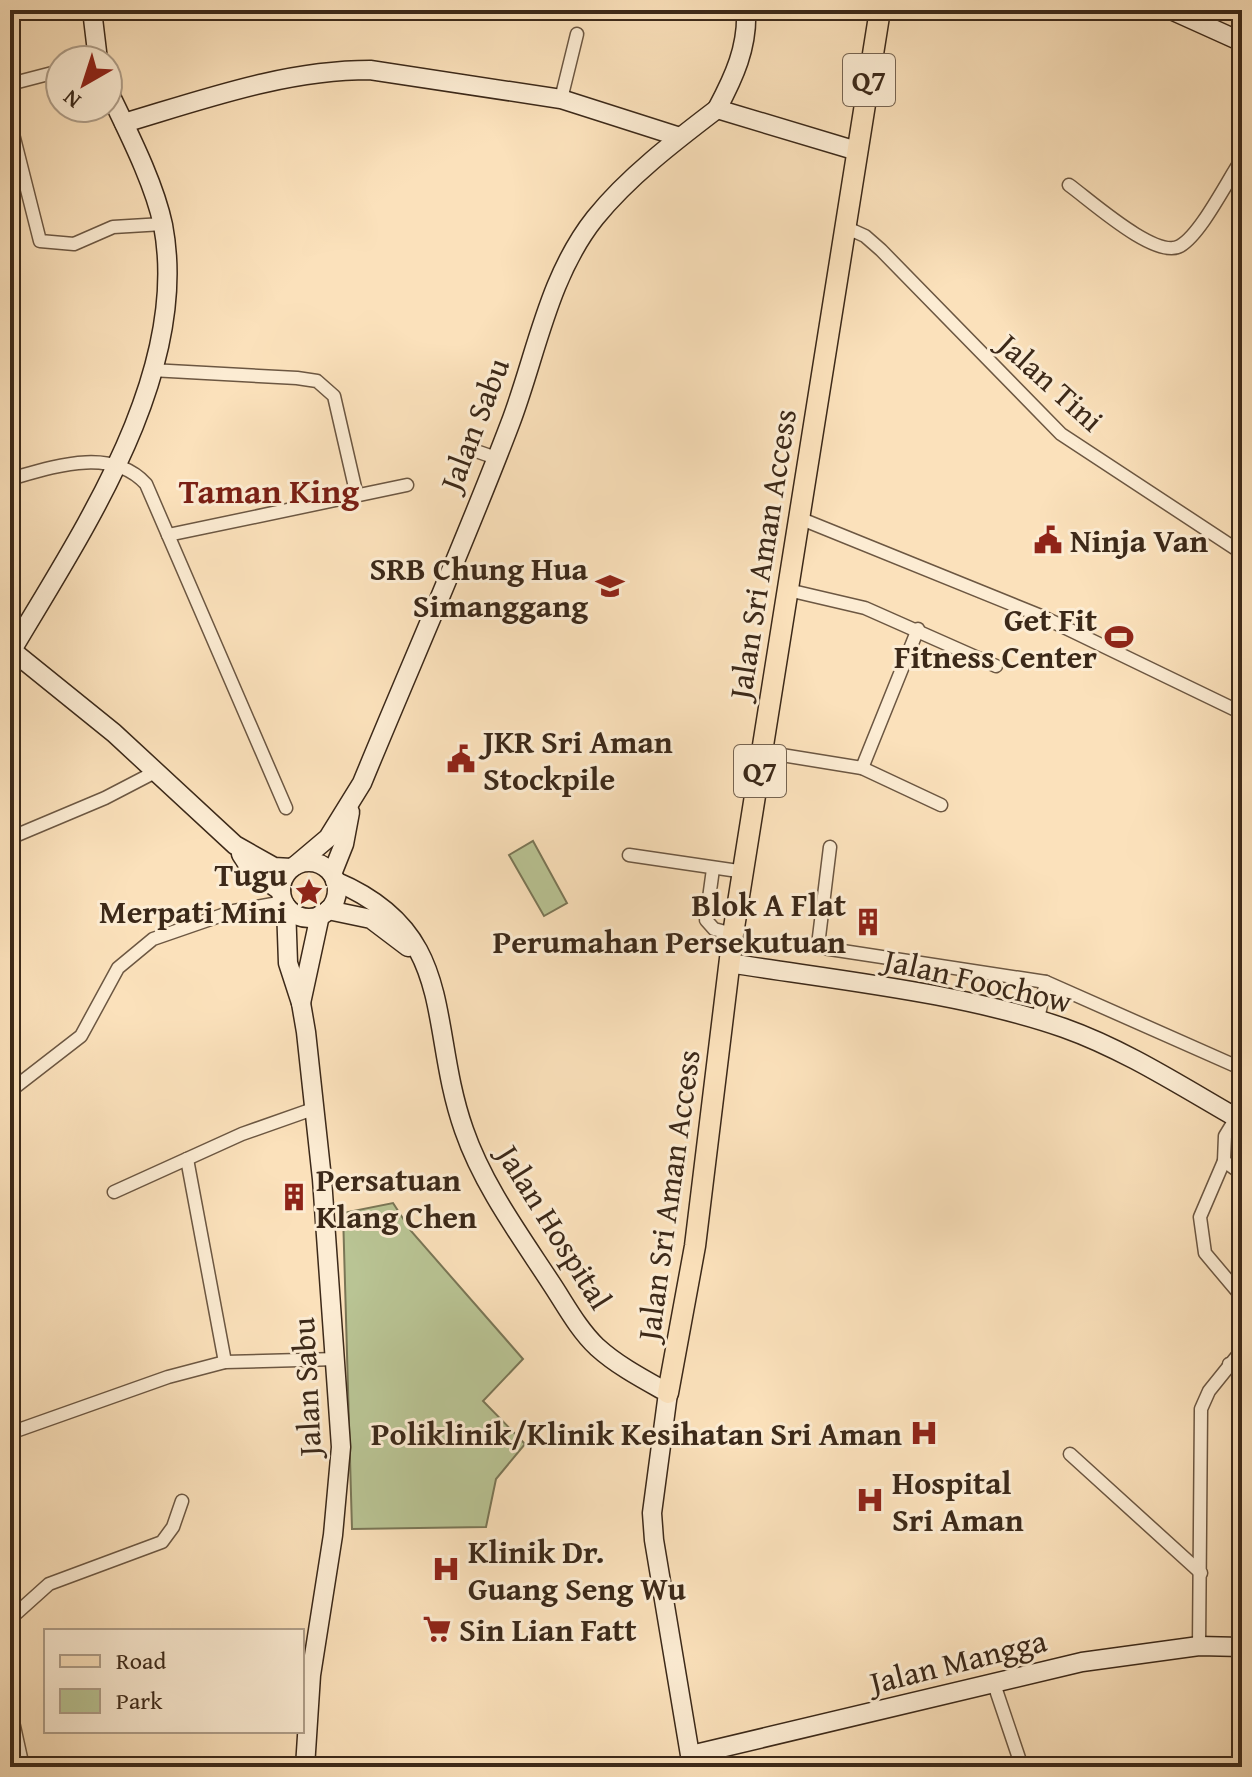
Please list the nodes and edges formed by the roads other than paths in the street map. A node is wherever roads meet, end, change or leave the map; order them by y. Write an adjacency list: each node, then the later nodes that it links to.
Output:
1 (92, 10): 7 (street)
2 (746, 10): 11 (street)
3 (880, 10): 15 (main road, Jalan Sri Aman Access / Q7)
4 (1171, 10): 6 (street)
5 (577, 34): 10 (street)
6 (1242, 42)
7 (96, 44)
8 (44, 75): 9 (street)
9 (10, 84)
10 (561, 99): 12 (street); 14 (street)
11 (717, 109): 14 (street, Jalan Sabu); 15 (street)
12 (124, 123): 18 (street)
13 (12, 130): 18 (street)
14 (680, 137): 22 (street, Jalan Sabu)
15 (857, 151): 19 (main road, Jalan Sri Aman Access / Q7)
16 (1242, 159): 17 (street)
17 (1069, 185)
18 (163, 224): 20 (street)
19 (845, 227): 27 (main road, Jalan Sri Aman Access / Q7); 29 (street, Jalan Tini)
20 (151, 370): 23 (street); 26 (street)
21 (476, 451): 22 (street)
22 (496, 458): 38 (street, Jalan Sabu)
23 (118, 466): 24 (street); 28 (street); 32 (street)
24 (10, 479)
25 (407, 485): 26 (street)
26 (357, 496): 28 (street)
27 (799, 518): 30 (main road, Jalan Sri Aman Access / Q7); 34 (street)
28 (168, 535): 40 (street)
29 (1242, 553)
30 (788, 590): 31 (street); 35 (main road, Jalan Sri Aman Access / Q7)
31 (918, 629): 33 (street); 36 (street)
32 (11, 650): 37 (street)
33 (996, 666)
34 (1242, 713)
35 (763, 752): 36 (street); 47 (main road, Jalan Sri Aman Access / Q7)
36 (862, 768): 39 (street)
37 (157, 771): 41 (street); 42 (street)
38 (351, 805): 45 (street); 48 (street)
39 (941, 805)
40 (286, 808)
41 (10, 838)
42 (235, 845): 45 (street); 49 (street)
43 (830, 847): 54 (street)
44 (629, 855): 46 (street)
45 (294, 866): 48 (street); 49 (street)
46 (713, 869): 47 (street); 51 (street)
47 (745, 872): 51 (main road, Jalan Sri Aman Access / Q7)
48 (334, 878): 50 (street); 53 (street, Jalan Hospital)
49 (284, 900): 50 (street); 55 (street); 58 (street)
50 (324, 913): 53 (street); 55 (street)
51 (733, 934): 52 (main road, Jalan Sri Aman Access / Q7)
52 (729, 963): 56 (street, Jalan Foochow); 73 (main road, Jalan Sri Aman Access / Q7)
53 (426, 967): 73 (street, Jalan Hospital)
54 (1046, 982): 56 (street); 57 (street)
55 (301, 1003): 59 (street, Jalan Sabu)
56 (1038, 1019): 60 (street, Jalan Foochow)
57 (1238, 1067)
58 (10, 1091)
59 (313, 1109): 62 (street); 69 (street, Jalan Sabu)
60 (1235, 1121): 61 (street)
61 (1224, 1155): 63 (street); 65 (street)
62 (187, 1159): 64 (street); 70 (street)
63 (1242, 1174)
64 (114, 1192)
65 (1242, 1297)
66 (10, 1323): 67 (street)
67 (10, 1332)
68 (1242, 1350): 71 (street)
69 (337, 1359): 70 (street); 85 (street, Jalan Sabu)
70 (225, 1362): 74 (street)
71 (1229, 1364): 72 (street); 77 (street)
72 (1242, 1375)
73 (668, 1393): 83 (street, Q7)
74 (10, 1433)
75 (1070, 1454): 77 (street)
76 (182, 1501): 78 (street)
77 (1201, 1573): 79 (street)
78 (10, 1619)
79 (1199, 1646): 80 (street, Jalan Mangga); 81 (street, Jalan Mangga)
80 (1242, 1647)
81 (994, 1684): 83 (street, Jalan Mangga); 86 (street)
82 (10, 1708): 84 (street)
83 (692, 1761)
84 (23, 1767)
85 (305, 1767)
86 (1022, 1767)

